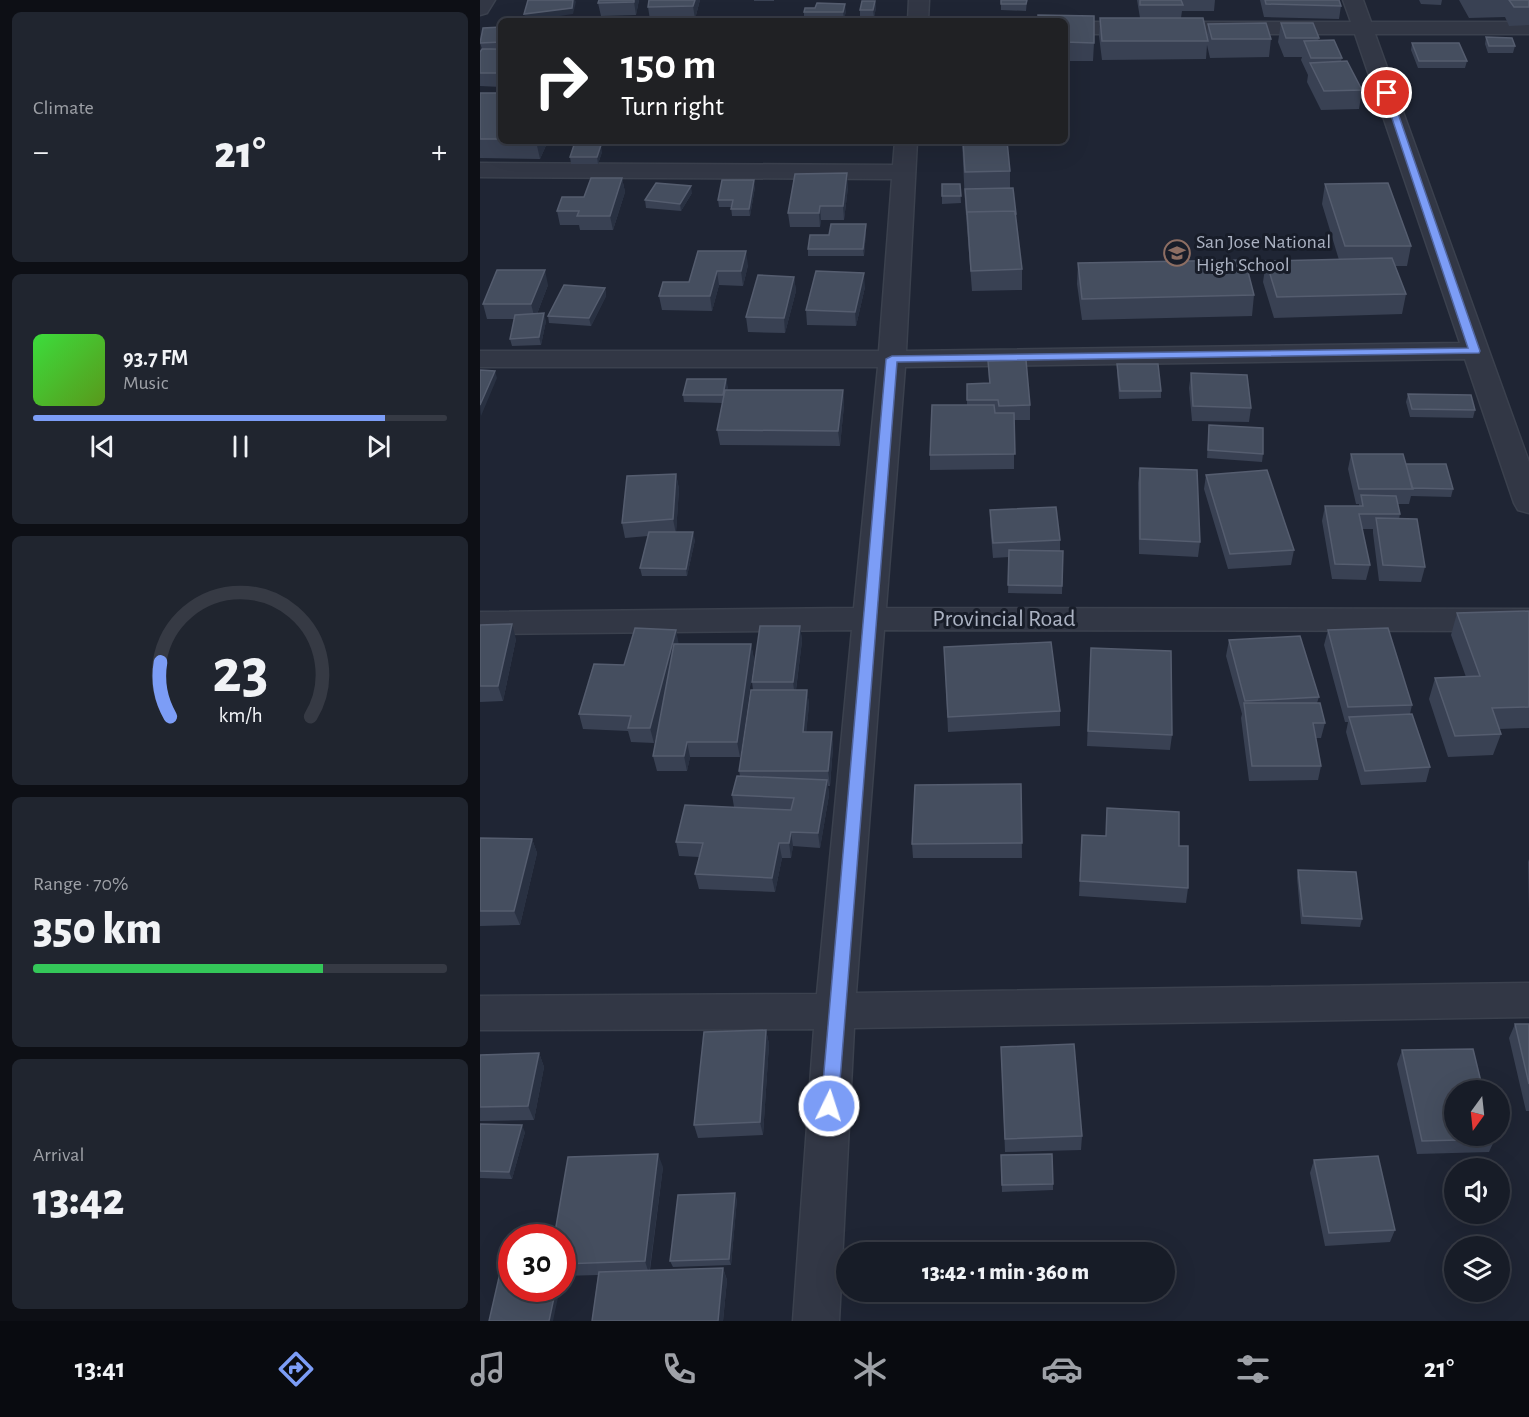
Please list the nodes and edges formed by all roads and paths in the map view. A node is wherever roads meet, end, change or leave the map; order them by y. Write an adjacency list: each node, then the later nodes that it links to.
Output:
1 (484, 0): 4 (street)
2 (919, 0): 5 (street)
3 (1353, 0): 8 (street)
4 (480, 9)
5 (918, 18)
6 (1529, 27): 8 (street)
7 (1068, 28): 8 (street)
8 (1365, 28): 11 (street)
9 (904, 156): 10 (street); 13 (street)
10 (480, 170)
11 (1475, 351): 13 (street); 14 (street)
12 (480, 359): 13 (street)
13 (892, 359): 15 (street)
14 (1529, 503)
15 (870, 619): 16 (street, Provincial Road); 17 (street, Provincial Road); 19 (street)
16 (1529, 620)
17 (480, 623)
18 (1529, 1000): 19 (street)
19 (835, 1011): 20 (street); 21 (street)
20 (480, 1013)
21 (816, 1321)

